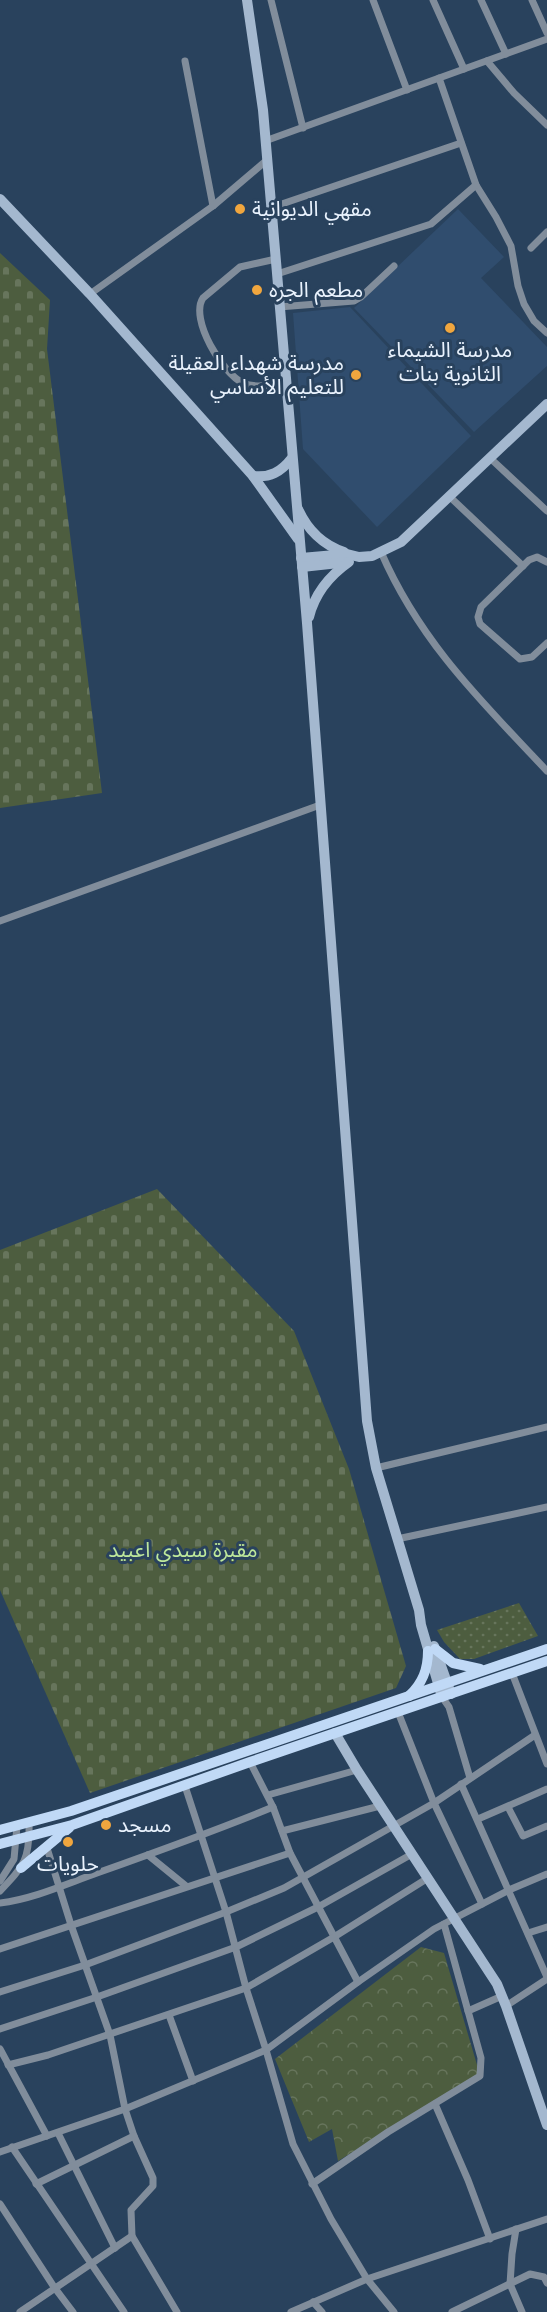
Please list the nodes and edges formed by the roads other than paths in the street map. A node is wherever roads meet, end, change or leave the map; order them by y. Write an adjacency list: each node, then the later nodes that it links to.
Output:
1 (247, 0): 17 (main road)
2 (271, 0): 16 (street)
3 (373, 0): 14 (street)
4 (433, 0): 12 (street)
5 (481, 0): 9 (street)
6 (532, 0): 7 (street)
7 (547, 33)
8 (547, 39): 9 (street)
9 (506, 54): 11 (street)
10 (185, 61): 22 (street)
11 (487, 61): 12 (street); 15 (street)
12 (464, 69): 13 (street)
13 (439, 78): 14 (street); 18 (street)
14 (407, 90): 16 (street)
15 (547, 125)
16 (303, 128): 17 (street)
17 (265, 141): 19 (main road)
18 (461, 143): 20 (street); 23 (street)
19 (267, 160): 22 (street); 23 (main road)
20 (476, 185): 28 (street); 31 (street)
21 (0, 199): 29 (main road)
22 (213, 206): 29 (street)
23 (270, 208): 26 (main road)
24 (547, 232): 25 (street)
25 (531, 248)
26 (276, 259): 28 (main road); 32 (street)
27 (394, 266): 30 (street)
28 (277, 274): 30 (main road)
29 (90, 294): 36 (main road)
30 (279, 307): 32 (main road)
31 (547, 333)
32 (286, 383): 34 (main road)
33 (547, 404): 35 (main road)
34 (292, 458): 36 (main road); 38 (main road)
35 (490, 458): 37 (main road); 39 (street)
36 (253, 476): 40 (main road)
37 (450, 497): 41 (main road); 45 (street)
38 (296, 502): 40 (main road); 42 (main road)
39 (547, 511)
40 (299, 541): 43 (main road)
41 (381, 552): 42 (main road); 48 (street)
42 (352, 557): 43 (main road); 46 (main road)
43 (301, 562): 46 (main road)
44 (547, 562): 45 (street)
45 (523, 566): 47 (street)
46 (307, 623): 49 (main road)
47 (547, 642)
48 (547, 771)
49 (320, 805): 50 (street); 52 (main road)
50 (0, 921)
51 (547, 1427): 52 (street)
52 (376, 1468): 54 (main road)
53 (547, 1507): 54 (street)
54 (397, 1539): 56 (main road)
55 (547, 1649): 58 (main road)
56 (432, 1650): 58 (main road); 60 (main road); 61 (main road)
57 (547, 1661): 59 (main road)
58 (487, 1669): 60 (main road)
59 (512, 1673): 60 (main road); 64 (street)
60 (445, 1690): 61 (main road); 62 (main road); 68 (street)
61 (408, 1697): 78 (main road)
62 (398, 1712): 63 (main road); 73 (street)
63 (334, 1733): 65 (main road); 67 (main road)
64 (536, 1735): 66 (street); 68 (street)
65 (250, 1762): 70 (main road); 72 (street)
66 (547, 1764)
67 (357, 1770): 72 (street); 74 (main road)
68 (470, 1778): 69 (street)
69 (461, 1784): 73 (street); 77 (street)
70 (185, 1786): 79 (main road); 85 (street)
71 (547, 1789): 76 (street)
72 (268, 1795): 75 (street)
73 (434, 1803): 81 (street); 104 (street)
74 (380, 1806): 81 (main road); 84 (street)
75 (273, 1807): 84 (street); 85 (street)
76 (508, 1807): 77 (street); 82 (street)
77 (478, 1819): 101 (street)
78 (29, 1823): 80 (main road); 86 (street)
79 (72, 1825): 86 (main road); 89 (main road)
80 (17, 1826): 83 (main road); 87 (street)
81 (393, 1826): 91 (main road); 97 (street)
82 (547, 1826)
83 (0, 1830)
84 (282, 1831): 90 (street)
85 (202, 1836): 92 (street); 95 (street)
86 (29, 1837): 87 (main road); 93 (street)
87 (17, 1839): 88 (main road); 98 (street)
88 (0, 1844)
89 (47, 1848): 93 (main road); 100 (street)
90 (290, 1853): 95 (street); 97 (street)
91 (412, 1854): 96 (main road); 105 (street)
92 (148, 1855): 99 (street); 100 (street)
93 (21, 1868): 102 (street)
94 (547, 1874): 101 (street)
95 (214, 1876): 99 (street); 106 (street)
96 (428, 1878): 107 (main road); 112 (street)
97 (303, 1879): 105 (street); 106 (street)
98 (0, 1881)
99 (186, 1886): 109 (street)
100 (60, 1887): 103 (street); 109 (street)
101 (509, 1890): 104 (street); 111 (street)
102 (0, 1891)
103 (0, 1903)
104 (482, 1904): 107 (street)
105 (318, 1907): 112 (street); 113 (street)
106 (226, 1912): 113 (street); 115 (street)
107 (455, 1919): 108 (street); 121 (main road)
108 (444, 1924): 117 (street); 122 (street)
109 (71, 1925): 114 (street); 115 (street)
110 (547, 1927): 111 (street)
111 (528, 1933): 116 (street)
112 (334, 1937): 117 (street); 118 (street)
113 (236, 1947): 118 (street); 120 (street)
114 (0, 1949)
115 (85, 1965): 119 (street); 120 (street)
116 (547, 1978): 121 (street)
117 (358, 1982): 127 (street)
118 (246, 1988): 123 (street); 127 (street)
119 (0, 1992)
120 (97, 1997): 124 (street); 125 (street)
121 (504, 2001): 122 (street); 131 (main road)
122 (468, 2011): 130 (street)
123 (170, 2015): 125 (street); 129 (street)
124 (0, 2029)
125 (110, 2035): 128 (street); 132 (street)
126 (0, 2049): 128 (street)
127 (266, 2050): 129 (street); 141 (street)
128 (8, 2065): 135 (street)
129 (193, 2081): 132 (street)
130 (435, 2104): 141 (street); 146 (street)
131 (544, 2105): 133 (main road)
132 (125, 2109): 134 (street); 136 (street)
133 (547, 2125)
134 (58, 2133): 135 (street); 139 (street)
135 (47, 2136): 137 (street)
136 (134, 2136): 139 (street); 145 (street)
137 (12, 2147): 138 (street); 140 (street)
138 (0, 2152)
139 (73, 2165): 140 (street); 147 (street)
140 (36, 2184): 148 (street)
141 (312, 2184): 149 (street)
142 (0, 2204): 152 (street)
143 (547, 2219): 144 (street)
144 (516, 2229): 146 (street); 151 (street)
145 (132, 2236): 147 (street); 157 (street)
146 (490, 2239): 149 (street)
147 (115, 2248): 148 (street)
148 (91, 2265): 152 (street); 156 (street)
149 (367, 2279): 153 (street); 160 (street)
150 (547, 2283): 151 (street)
151 (510, 2284): 161 (street); 162 (street)
152 (54, 2288): 154 (street); 155 (street)
153 (313, 2302): 158 (street); 159 (street)
154 (21, 2312)
155 (74, 2312)
156 (123, 2312)
157 (177, 2312)
158 (291, 2312)
159 (322, 2312)
160 (394, 2312)
161 (452, 2312)
162 (522, 2312)

